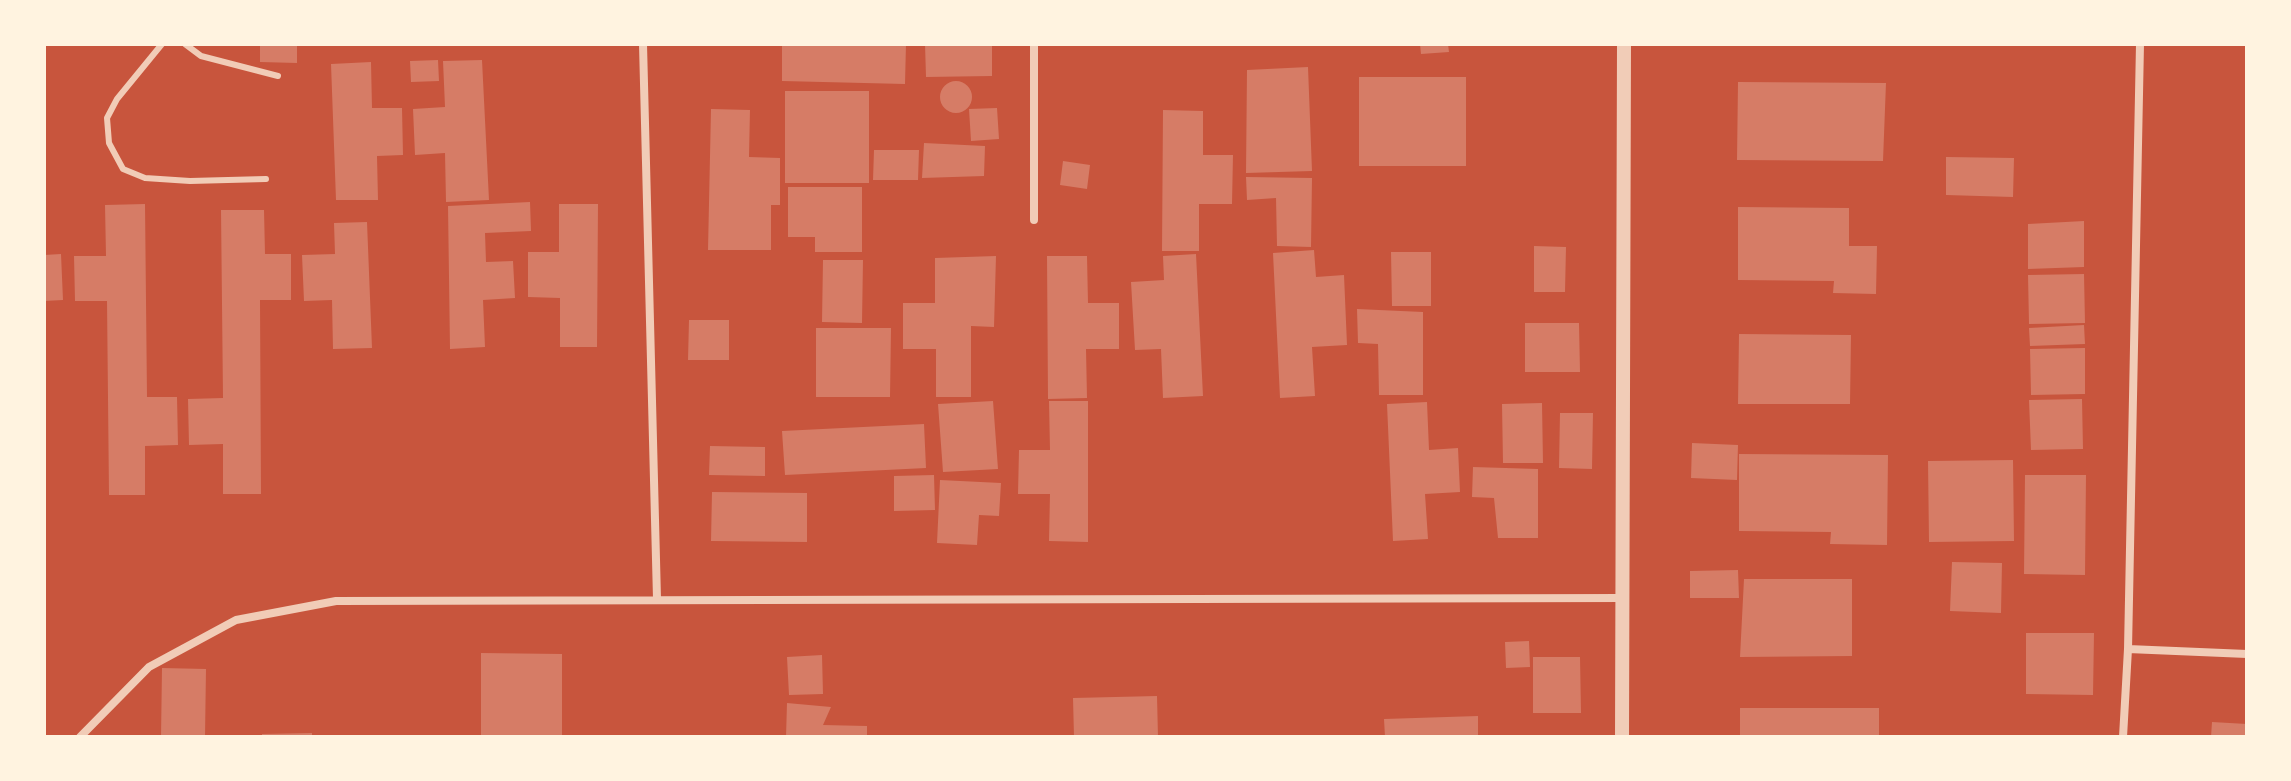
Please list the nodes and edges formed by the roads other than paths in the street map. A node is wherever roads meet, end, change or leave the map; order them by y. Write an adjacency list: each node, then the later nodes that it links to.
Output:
1 (162, 44): 8 (lane)
2 (185, 44): 7 (lane)
3 (643, 44): 11 (street)
4 (1034, 44): 9 (street)
5 (1624, 44): 10 (street)
6 (2140, 44): 12 (street)
7 (278, 76)
8 (266, 179)
9 (1034, 220)
10 (1624, 598): 11 (street); 15 (street)
11 (657, 599): 14 (street)
12 (2128, 649): 13 (street); 16 (street)
13 (2247, 654)
14 (80, 737)
15 (1622, 737)
16 (2123, 737)

